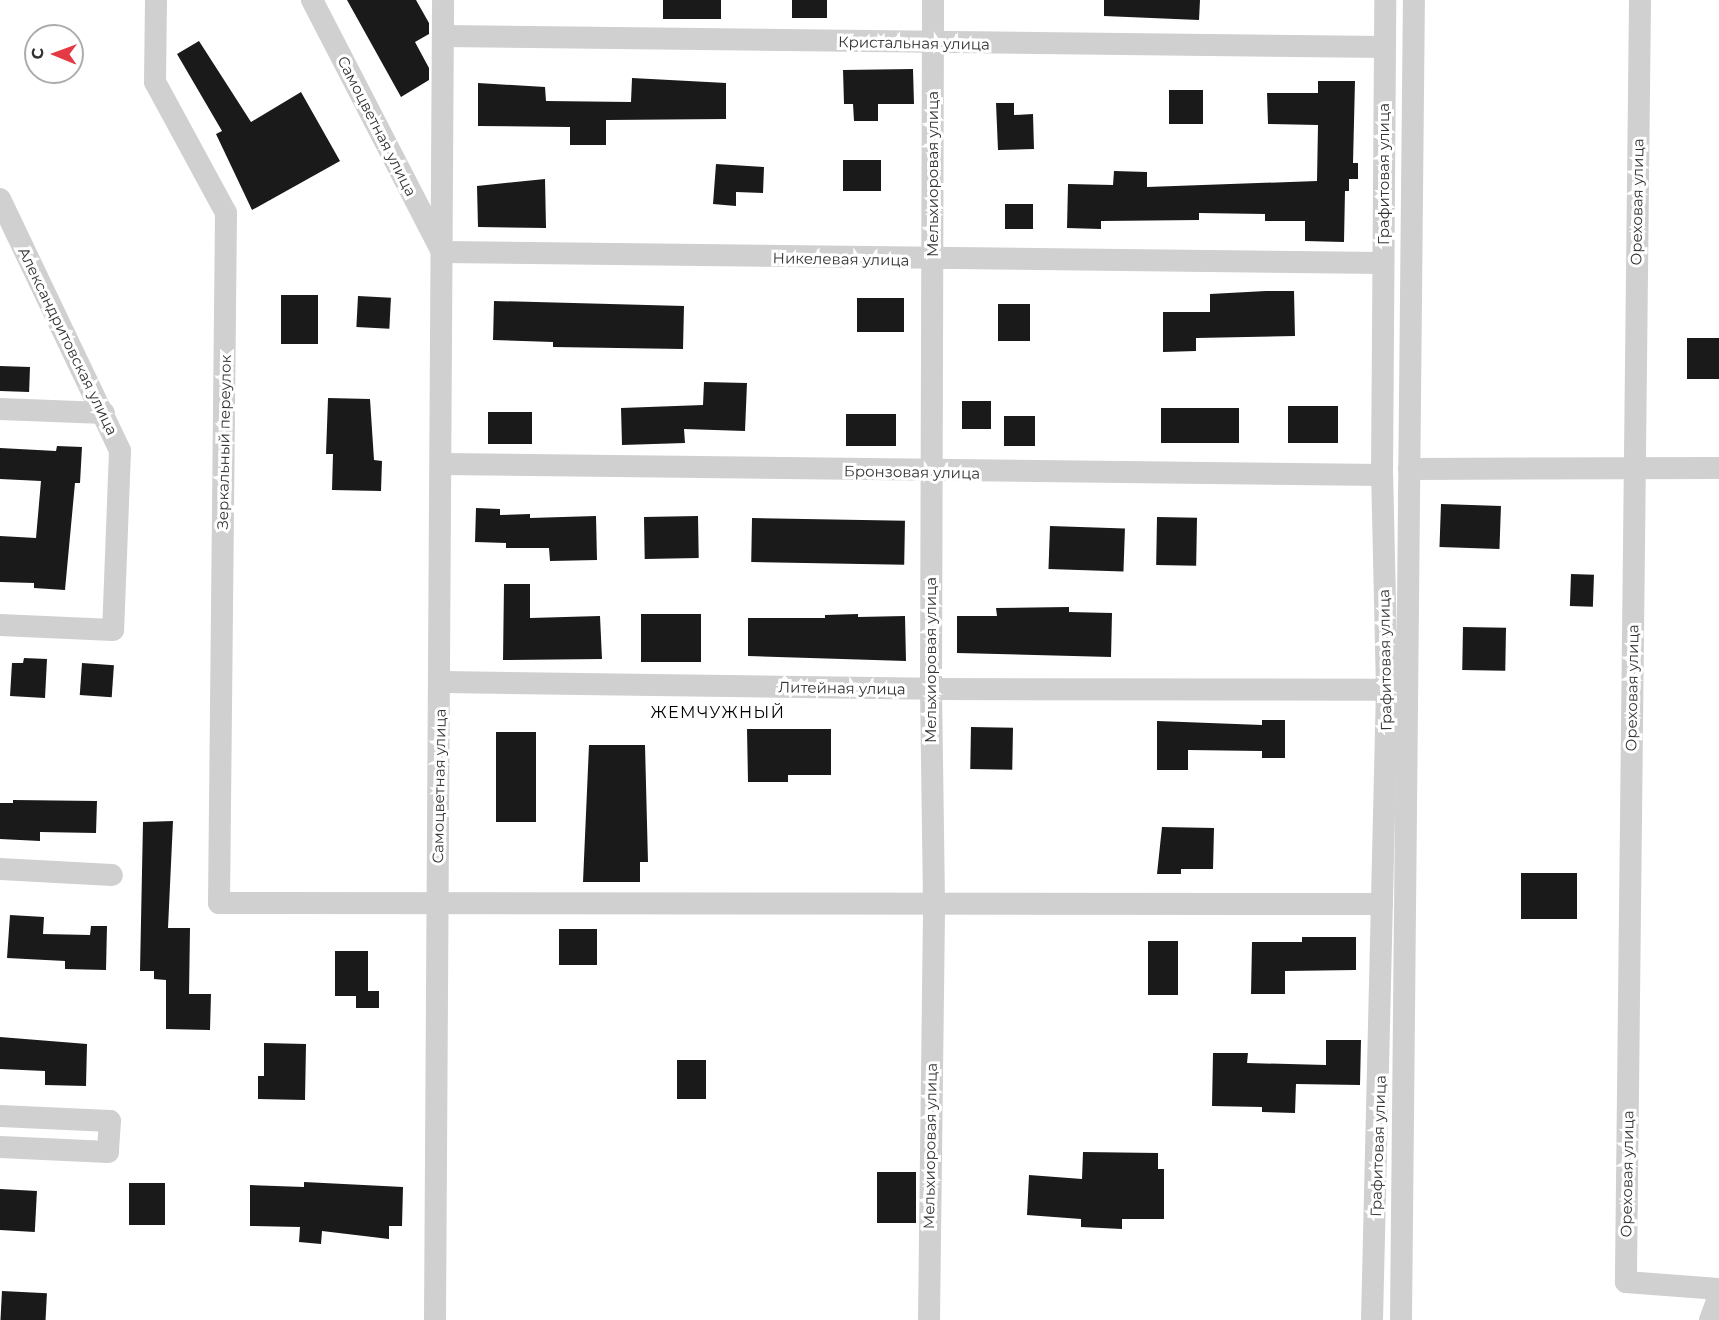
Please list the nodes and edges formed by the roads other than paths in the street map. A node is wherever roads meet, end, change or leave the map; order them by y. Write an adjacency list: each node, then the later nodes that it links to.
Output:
1 (156, 0): 30 (street, Зеркальный переулок)
2 (312, 0): 12 (street, Самоцветная улица)
3 (443, 0): 8 (street, Самоцветная улица)
4 (933, 0): 9 (street, Мельхиоровая улица)
5 (1385, 0): 10 (street, Графитовая улица)
6 (1414, 0): 20 (street)
7 (1640, 0): 18 (street, Ореховая улица)
8 (442, 36): 9 (street, Кристальная улица); 12 (street, Самоцветная улица)
9 (932, 43): 10 (street, Кристальная улица); 13 (street, Мельхиоровая улица)
10 (1385, 47): 14 (street, Графитовая улица)
11 (0, 199): 16 (street, Александритовская улица)
12 (442, 252): 13 (street, Никелевая улица); 17 (street, Самоцветная улица)
13 (933, 260): 14 (street, Никелевая улица); 21 (street, Мельхиоровая улица)
14 (1383, 263): 22 (street, Графитовая улица)
15 (0, 409): 16 (street)
16 (104, 413): 23 (street, Александритовская улица)
17 (442, 464): 21 (street, Бронзовая улица); 24 (street, Самоцветная улица)
18 (1634, 466): 19 (street); 20 (street); 34 (street, Ореховая улица)
19 (1719, 468)
20 (1409, 469): 38 (street)
21 (932, 473): 22 (street, Бронзовая улица); 25 (street, Мельхиоровая улица)
22 (1382, 475): 26 (street, Графитовая улица)
23 (0, 626)
24 (442, 682): 25 (street, Литейная улица); 30 (street, Самоцветная улица)
25 (931, 689): 26 (street, Литейная улица); 29 (street, Мельхиоровая улица)
26 (1387, 690): 31 (street, Графитовая улица)
27 (0, 869): 28 (street)
28 (112, 875)
29 (934, 903): 30 (street); 31 (street); 36 (street, Мельхиоровая улица)
30 (436, 904): 35 (street, Самоцветная улица)
31 (1382, 904): 37 (street, Графитовая улица)
32 (0, 1116): 33 (street)
33 (0, 1147)
34 (1717, 1303)
35 (435, 1320)
36 (929, 1320)
37 (1372, 1320)
38 (1401, 1320)

